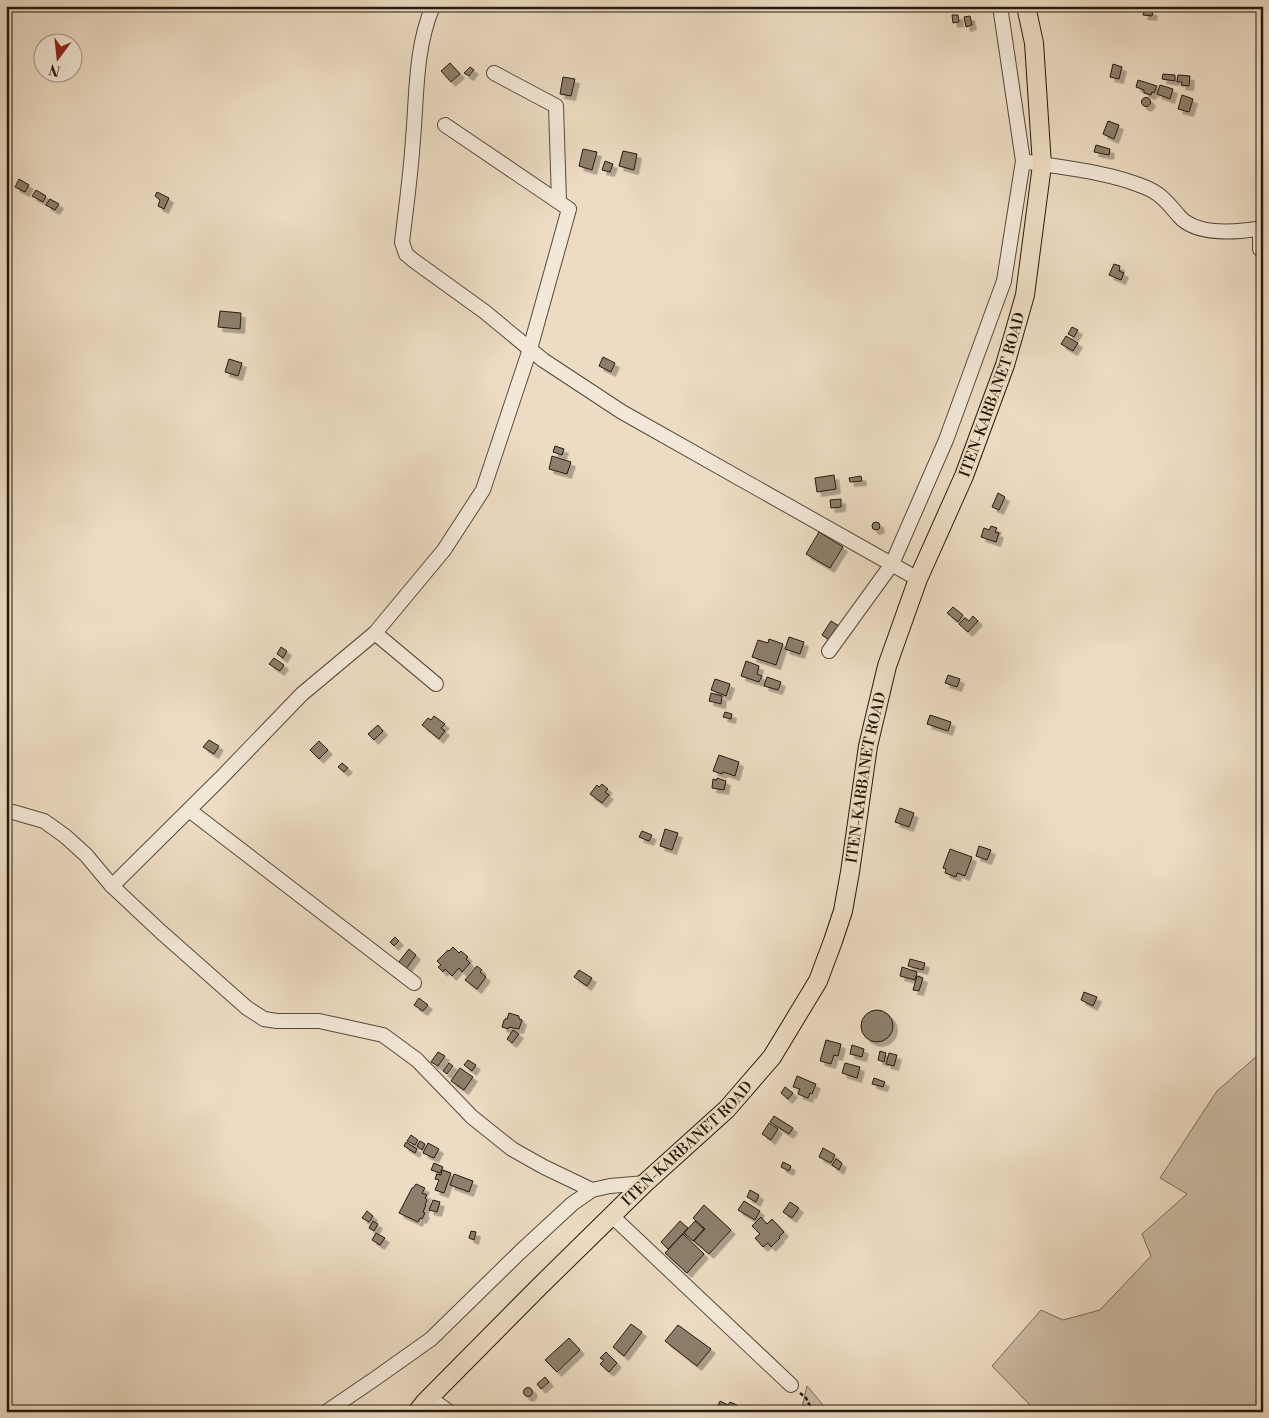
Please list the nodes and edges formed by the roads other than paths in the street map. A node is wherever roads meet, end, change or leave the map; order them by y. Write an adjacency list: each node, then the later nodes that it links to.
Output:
1 (433, 6): 11 (street)
2 (1000, 6): 6 (street)
3 (1026, 6): 7 (main road, ITEN-KARBANET ROAD)
4 (494, 73): 8 (street)
5 (445, 125): 8 (street)
6 (1023, 162): 7 (street); 12 (street)
7 (1042, 165): 9 (street); 13 (main road, ITEN-KARBANET ROAD)
8 (559, 202): 11 (street)
9 (1262, 228): 10 (street)
10 (1263, 251)
11 (530, 349): 12 (street); 14 (street)
12 (892, 564): 13 (street); 15 (street)
13 (918, 579): 21 (main road, ITEN-KARBANET ROAD)
14 (375, 633): 16 (street); 17 (street)
15 (829, 652)
16 (436, 684)
17 (189, 810): 19 (street); 20 (street)
18 (6, 812): 19 (street)
19 (112, 886): 22 (street)
20 (414, 983)
21 (645, 1183): 22 (street); 23 (main road, ITEN-KARBANET ROAD)
22 (592, 1190): 26 (street)
23 (612, 1216): 24 (street); 25 (main road, ITEN-KARBANET ROAD)
24 (791, 1385)
25 (430, 1398): 27 (main road, ITEN-KARBANET ROAD); 28 (street)
26 (326, 1412)
27 (417, 1412)
28 (449, 1412)

